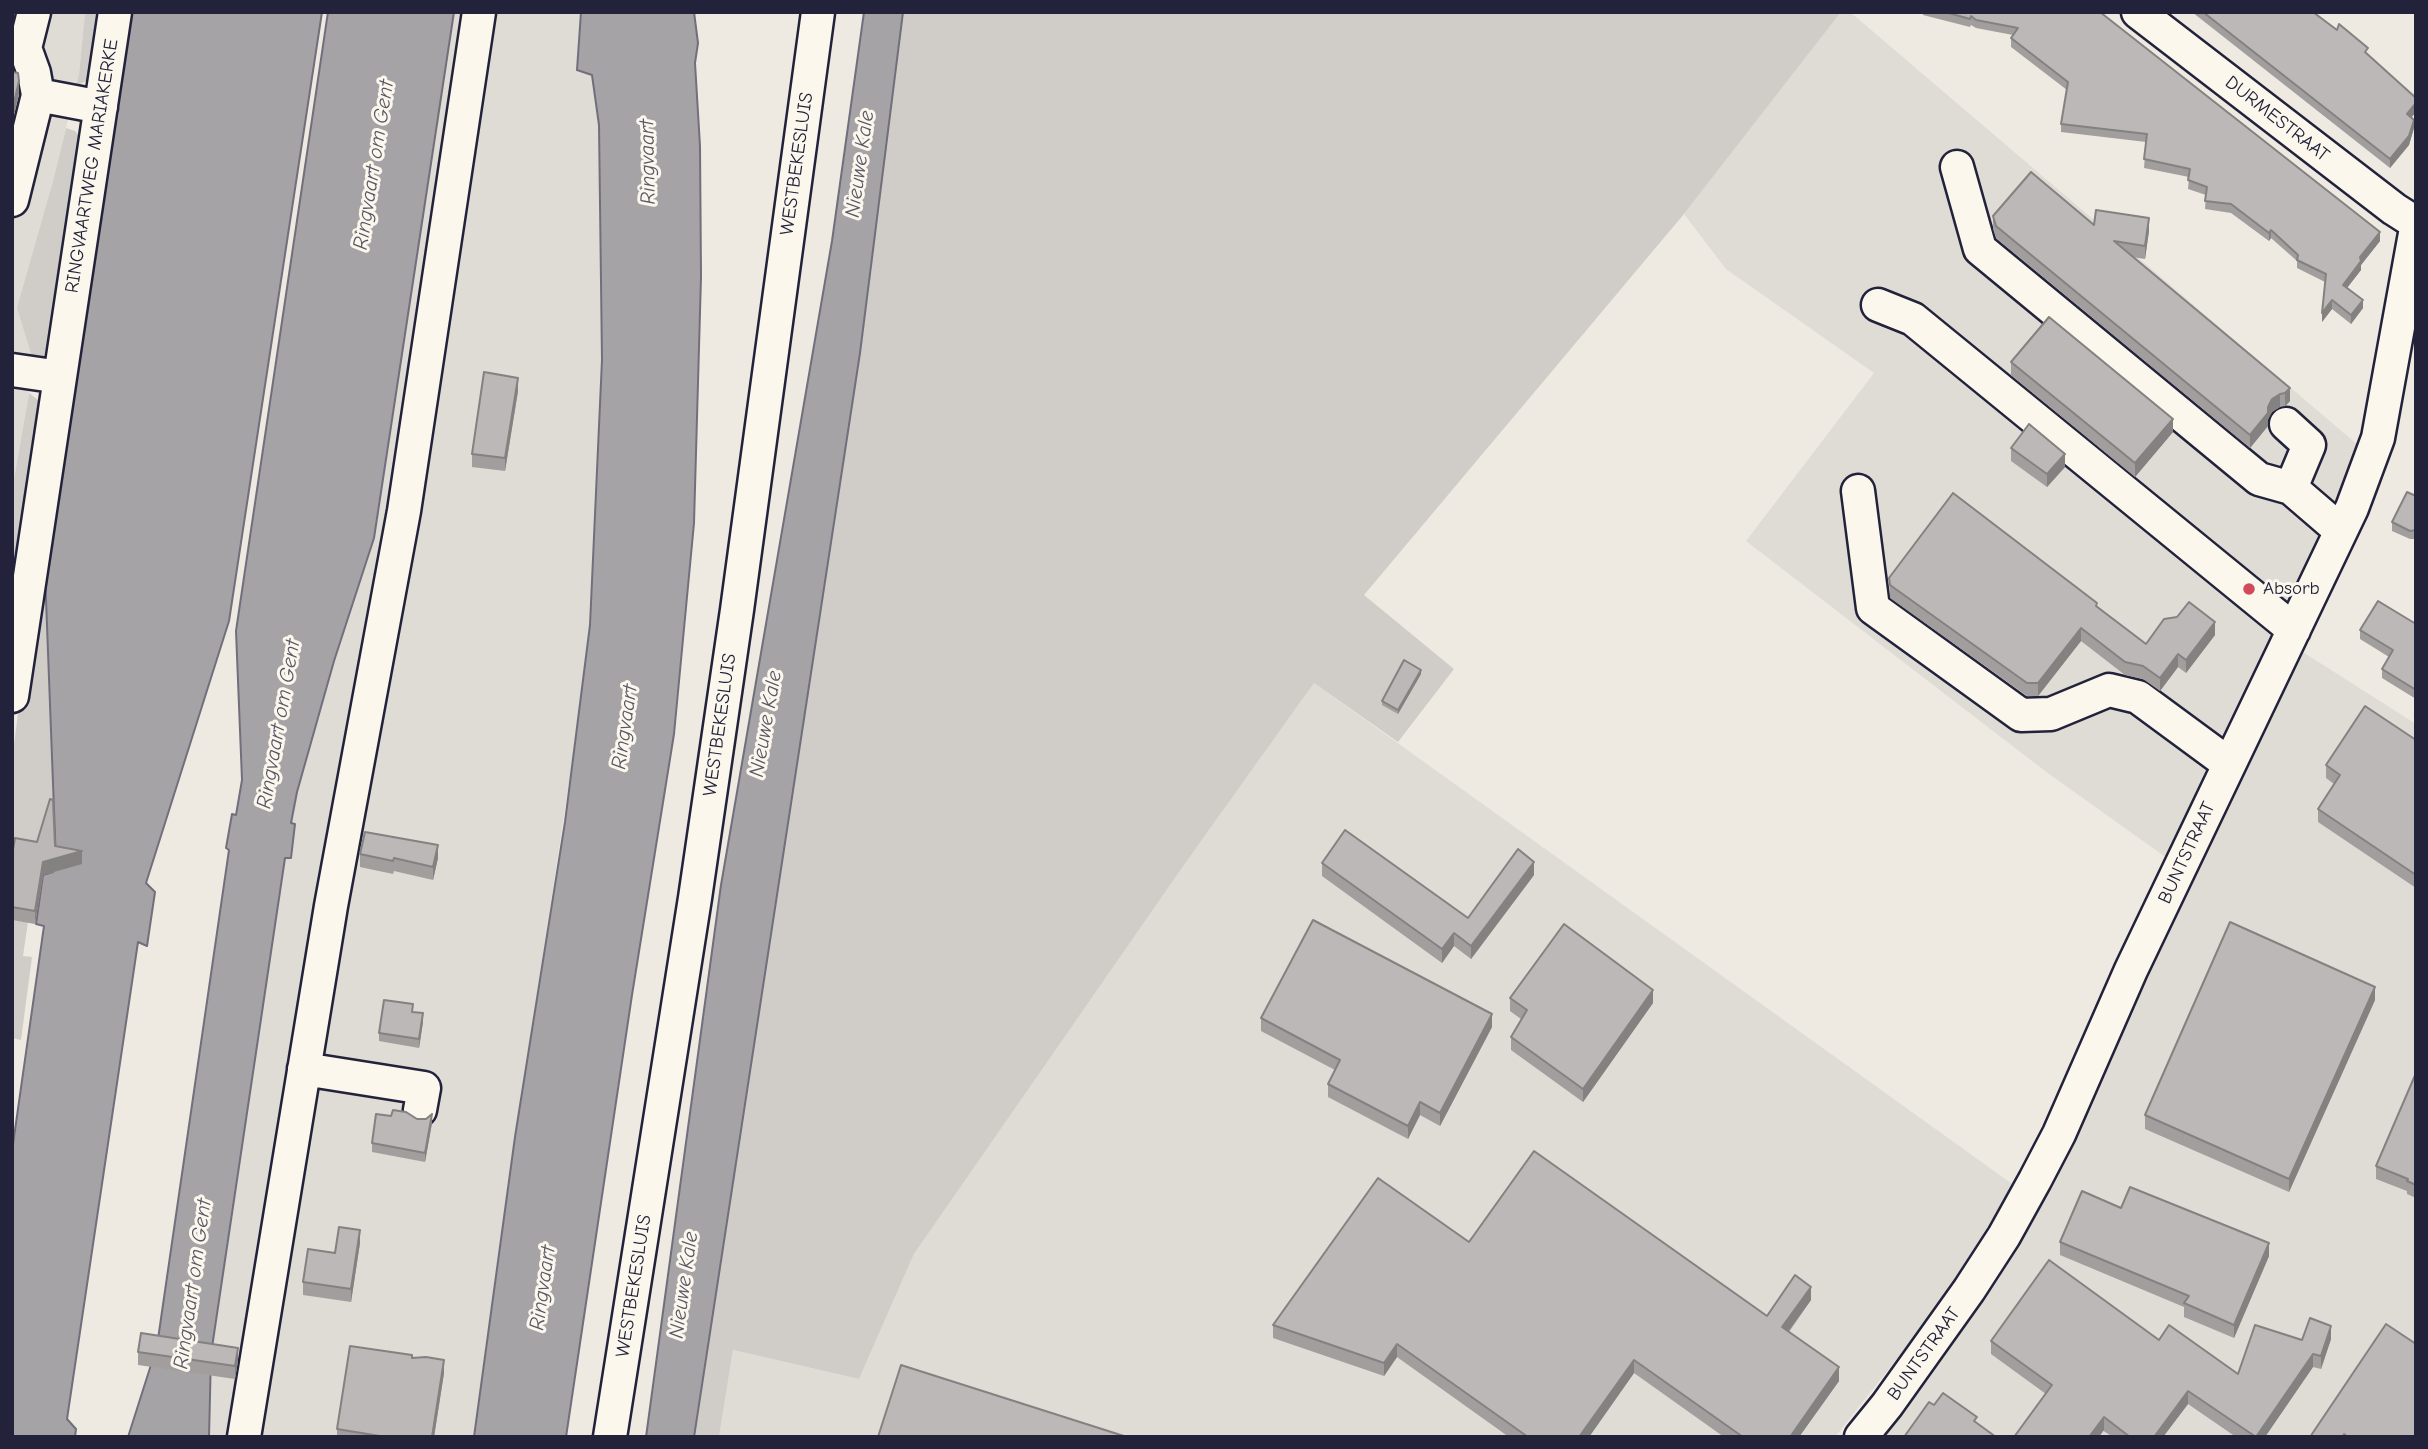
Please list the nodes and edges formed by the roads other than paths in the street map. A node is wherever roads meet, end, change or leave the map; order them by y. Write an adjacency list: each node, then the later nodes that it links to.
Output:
1 (34, 12): 6 (street)
2 (115, 12): 7 (street, RINGVAARTWEG MARIAKERKE)
3 (478, 12): 21 (street)
4 (818, 12): 24 (street, WESTBEKESLUIS)
5 (2138, 12): 10 (street, DURMESTRAAT)
6 (38, 95): 7 (street); 9 (street)
7 (101, 107): 13 (street, RINGVAARTWEG MARIAKERKE)
8 (1957, 167): 15 (street)
9 (12, 200)
10 (2416, 225): 17 (street, BUNTSTRAAT)
11 (1878, 305): 18 (street)
12 (12, 370): 13 (street)
13 (60, 377): 19 (street, RINGVAARTWEG MARIAKERKE)
14 (2286, 424): 15 (street)
15 (2291, 488): 17 (street)
16 (1858, 491): 20 (street)
17 (2341, 531): 18 (street, BUNTSTRAAT)
18 (2294, 630): 20 (street, BUNTSTRAAT)
19 (12, 696)
20 (2229, 764): 25 (street, BUNTSTRAAT)
21 (304, 1069): 22 (street); 23 (street)
22 (412, 1085)
23 (244, 1437)
24 (610, 1437)
25 (1861, 1437)

